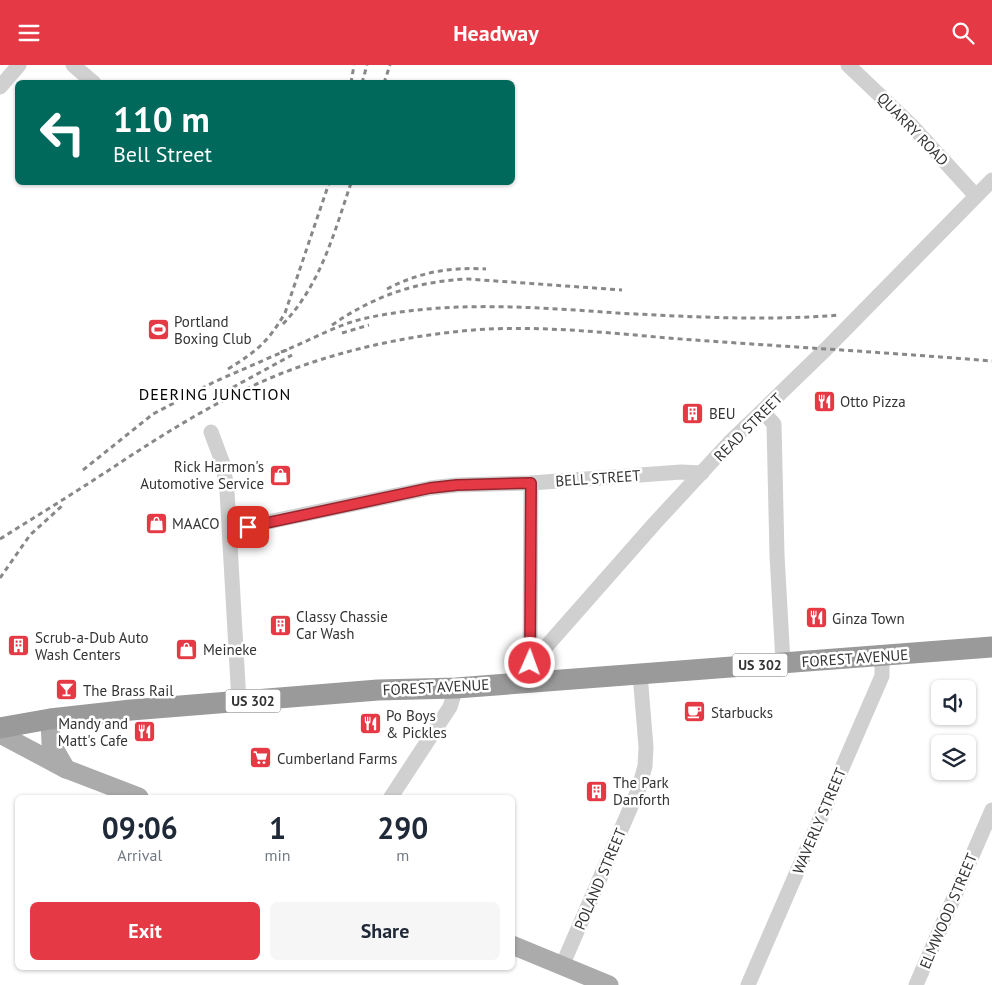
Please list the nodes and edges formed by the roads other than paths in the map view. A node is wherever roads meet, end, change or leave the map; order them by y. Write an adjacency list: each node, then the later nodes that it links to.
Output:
1 (19, 65): 5 (street)
2 (73, 65): 4 (street)
3 (848, 65): 7 (street, QUARRY ROAD)
4 (90, 80)
5 (0, 87)
6 (992, 180): 7 (street, READ STREET)
7 (976, 196): 8 (street, READ STREET)
8 (762, 412): 10 (street, READ STREET); 16 (street)
9 (210, 432): 12 (street)
10 (702, 473): 11 (street, BELL STREET); 14 (street, READ STREET)
11 (531, 483): 12 (street, BELL STREET); 14 (street)
12 (230, 530): 20 (street)
13 (992, 647): 15 (highway, FOREST AVENUE / US 302)
14 (530, 656): 18 (street)
15 (882, 656): 16 (highway, FOREST AVENUE / US 302); 31 (street, WAVERLY STREET)
16 (783, 663): 17 (highway, FOREST AVENUE / US 302)
17 (640, 674): 18 (highway, FOREST AVENUE / US 302); 29 (street, POLAND STREET)
18 (528, 681): 19 (highway, FOREST AVENUE / US 302)
19 (456, 688): 20 (highway, FOREST AVENUE / US 302); 26 (street)
20 (239, 702): 21 (highway, FOREST AVENUE / US 302)
21 (50, 719): 22 (highway, FOREST AVENUE / US 302); 24 (main road)
22 (0, 728)
23 (0, 734): 24 (main road)
24 (66, 769): 25 (main road)
25 (134, 795)
26 (393, 795)
27 (992, 810): 32 (street, ELMWOOD STREET)
28 (515, 946): 29 (main road)
29 (562, 965): 30 (main road)
30 (610, 985)
31 (748, 985)
32 (916, 985)

